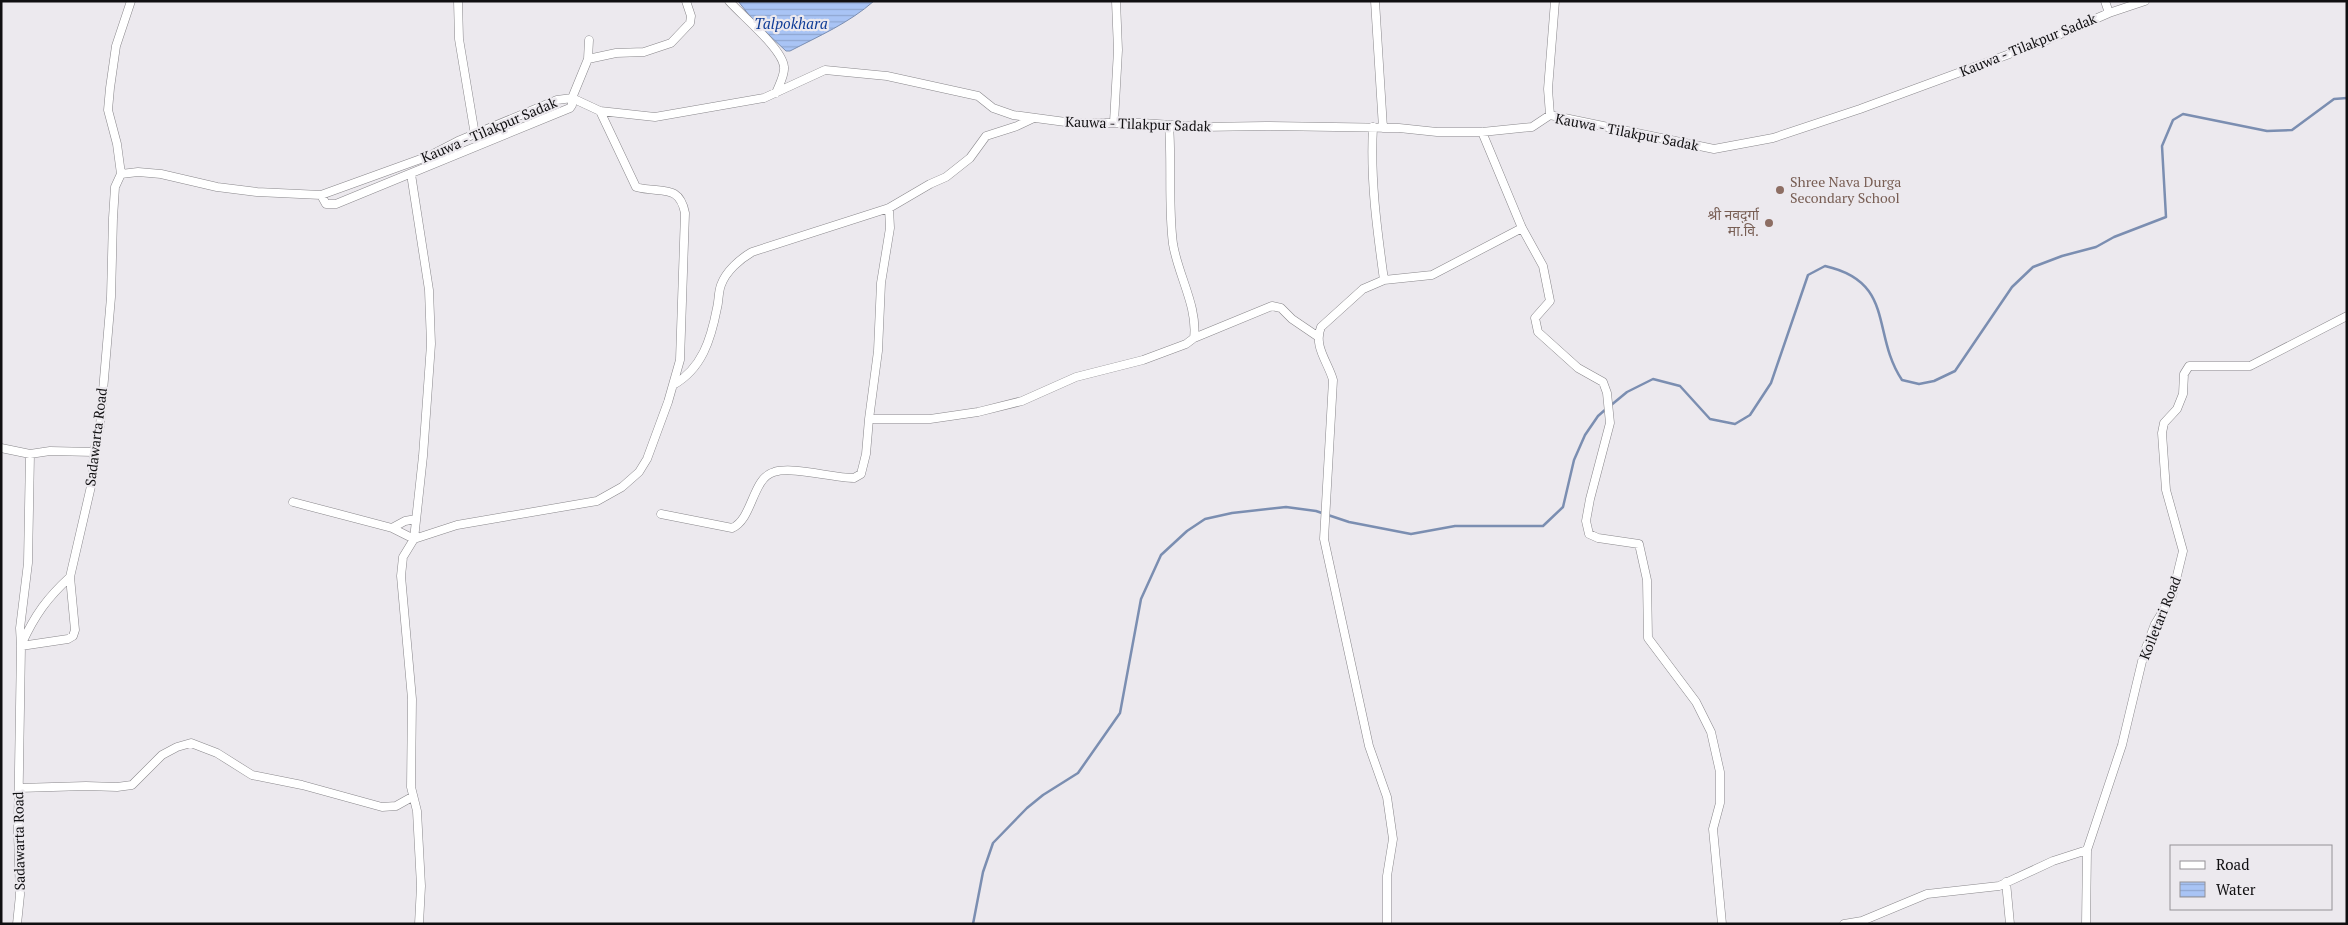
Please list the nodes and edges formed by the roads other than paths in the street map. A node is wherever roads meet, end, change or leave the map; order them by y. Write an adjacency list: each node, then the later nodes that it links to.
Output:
1 (131, 1): 24 (street, Sadawarta Road)
2 (458, 1): 23 (street)
3 (686, 1): 12 (street)
4 (729, 1): 13 (street)
5 (1116, 1): 18 (street)
6 (1376, 1): 21 (street)
7 (1555, 1): 16 (street)
8 (2105, 1): 10 (street)
9 (2145, 1): 10 (street, Kauwa - Tilakpur Sadak)
10 (2109, 12): 16 (street, Kauwa - Tilakpur Sadak)
11 (589, 40): 12 (street)
12 (588, 59): 14 (street)
13 (776, 93): 15 (street, Kauwa - Tilakpur Sadak); 17 (street, Kauwa - Tilakpur Sadak)
14 (572, 98): 15 (street, Kauwa - Tilakpur Sadak); 23 (street, Kauwa - Tilakpur Sadak); 25 (street)
15 (600, 111): 33 (street)
16 (1550, 115): 22 (street, Kauwa - Tilakpur Sadak)
17 (1034, 118): 18 (street, Kauwa - Tilakpur Sadak); 27 (street)
18 (1114, 122): 19 (street, Kauwa - Tilakpur Sadak)
19 (1170, 125): 20 (street, Kauwa - Tilakpur Sadak); 32 (street)
20 (1373, 127): 21 (street, Kauwa - Tilakpur Sadak); 29 (street)
21 (1383, 128): 22 (street, Kauwa - Tilakpur Sadak)
22 (1482, 132): 28 (street)
23 (475, 135): 26 (street, Kauwa - Tilakpur Sadak)
24 (122, 174): 26 (street, Kauwa - Tilakpur Sadak); 36 (street, Sadawarta Road)
25 (411, 174): 26 (street); 40 (street)
26 (321, 195)
27 (888, 208): 33 (street); 34 (street)
28 (1522, 228): 29 (street); 52 (street)
29 (1384, 280): 31 (street)
30 (2347, 316): 47 (street, Koiletari Road)
31 (1317, 336): 32 (street); 51 (street)
32 (1194, 338): 34 (street)
33 (673, 385): 42 (street)
34 (868, 419): 39 (street)
35 (1, 448): 37 (street)
36 (94, 452): 37 (street); 43 (street, Sadawarta Road)
37 (30, 454): 44 (street)
38 (293, 502): 41 (street)
39 (660, 514)
40 (416, 519): 41 (street); 42 (street)
41 (392, 528): 42 (street)
42 (414, 539): 46 (street)
43 (70, 577): 44 (street); 44 (street, Sadawarta Road)
44 (21, 645): 45 (street, Sadawarta Road)
45 (19, 788): 46 (street); 49 (street, Sadawarta Road)
46 (412, 798): 50 (street)
47 (2087, 850): 48 (street); 55 (street, Koiletari Road)
48 (2006, 882): 53 (street); 54 (street)
49 (17, 924)
50 (419, 924)
51 (1387, 924)
52 (1722, 924)
53 (1844, 924)
54 (2010, 924)
55 (2086, 924)

